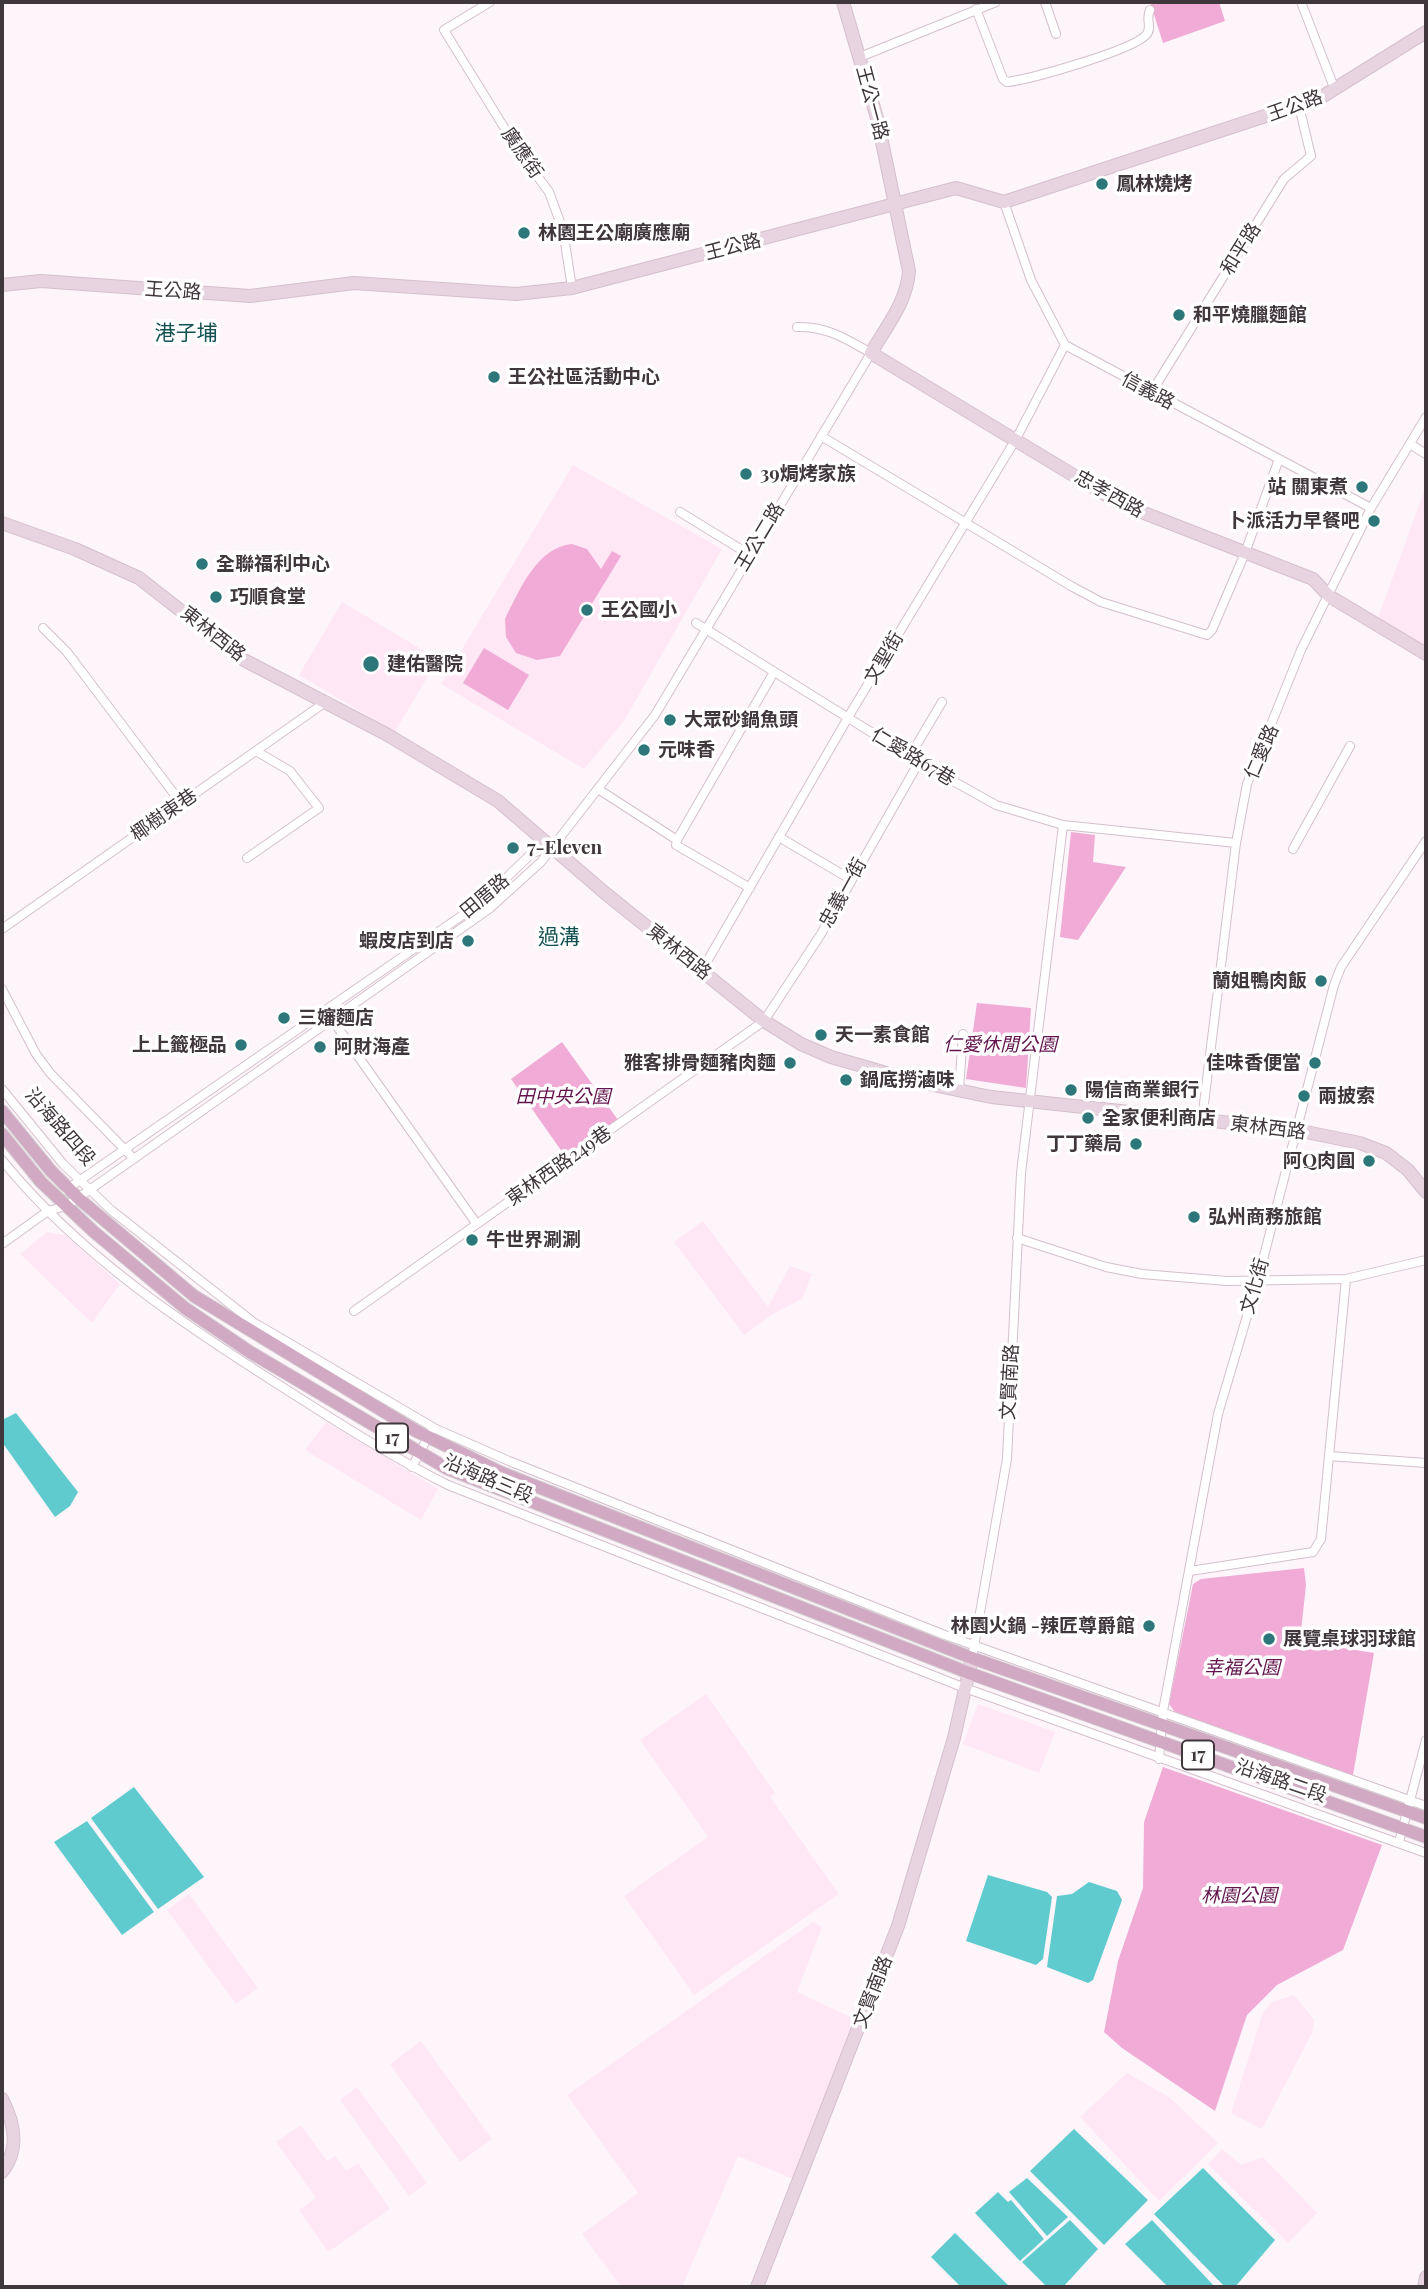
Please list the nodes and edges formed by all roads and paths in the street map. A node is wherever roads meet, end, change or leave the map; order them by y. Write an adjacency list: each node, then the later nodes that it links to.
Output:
1 (490, 2): 16 (street, 廣應街)
2 (843, 2): 10 (street, 王公一路)
3 (996, 2): 6 (street)
4 (1045, 2): 9 (street)
5 (1301, 2): 11 (street)
6 (976, 9): 7 (street); 10 (street)
7 (1150, 10)
8 (1426, 32): 11 (street, 王公路)
9 (1056, 34)
10 (860, 57): 14 (street, 王公一路)
11 (1335, 90): 12 (street, 王公路)
12 (1299, 106): 13 (street, 王公路); 20 (street, 和平路)
13 (1004, 202): 14 (street, 王公路); 18 (street)
14 (897, 205): 16 (street, 王公路); 19 (street, 王公二路)
15 (2, 285): 16 (street, 王公路)
16 (572, 288)
17 (797, 327): 19 (street, 忠孝西路)
18 (1065, 345): 20 (street, 信義路); 23 (street, 文聖街)
19 (871, 354): 22 (street, 王公二路); 23 (street, 忠孝西路)
20 (1151, 393): 26 (street, 信義路)
21 (1426, 417): 24 (street, 仁愛路)
22 (821, 436): 29 (street); 32 (street, 王公二路)
23 (1016, 439): 29 (street, 文聖街); 31 (street, 忠孝西路)
24 (1410, 444): 25 (street); 27 (street, 仁愛路)
25 (1426, 454)
26 (1279, 459): 27 (street, 信義路); 31 (street)
27 (1371, 508): 33 (street, 仁愛路)
28 (680, 512): 32 (street)
29 (965, 522): 31 (street); 41 (street, 文聖街)
30 (2, 523): 39 (street, 東林西路)
31 (1245, 553): 33 (street, 忠孝西路)
32 (750, 555): 36 (street, 王公二路)
33 (1329, 596): 37 (street, 忠孝西路); 52 (street, 仁愛路)
34 (696, 623): 36 (street, 仁愛路67巷)
35 (43, 628): 47 (street)
36 (706, 630): 38 (street, 仁愛路67巷); 46 (street, 王公二路)
37 (1426, 654)
38 (774, 673): 41 (street, 仁愛路67巷); 50 (street)
39 (327, 701): 43 (street, 椰樹東巷); 53 (street, 東林西路)
40 (942, 702): 44 (street)
41 (848, 718): 44 (street, 仁愛路67巷); 49 (street, 文聖街)
42 (1350, 746): 54 (street)
43 (256, 751): 47 (street, 椰樹東巷); 55 (street)
44 (910, 756): 45 (street, 仁愛路67巷)
45 (919, 762): 48 (street, 仁愛路67巷); 56 (street, 忠義一街)
46 (598, 789): 50 (street); 53 (street, 王公二路)
47 (181, 803): 58 (street, 椰樹東巷)
48 (1063, 825): 52 (street, 仁愛路67巷); 67 (street, 文賢南路)
49 (779, 837): 56 (street); 57 (street, 文聖街)
50 (677, 840): 57 (street)
51 (1426, 841): 70 (street, 文化街)
52 (1236, 843): 69 (street, 仁愛路)
53 (550, 846): 59 (street, 東林西路); 61 (street, 田厝路); 62 (street, 田厝路)
54 (1293, 849)
55 (247, 858)
56 (850, 879): 63 (street, 忠義一街)
57 (750, 888): 59 (street, 文聖街)
58 (2, 929)
59 (702, 970): 63 (street, 東林西路)
60 (2, 989): 72 (street)
61 (326, 1010): 62 (street); 72 (street, 田厝路)
62 (333, 1020): 73 (street, 田厝路); 81 (street)
63 (764, 1021): 66 (street, 東林西路); 81 (street, 東林西路249巷)
64 (963, 1034): 66 (street)
65 (2, 1089): 75 (street, 沿海路四段)
66 (959, 1090): 67 (street, 東林西路)
67 (1031, 1103): 69 (street, 東林西路); 82 (street, 文賢南路)
68 (2, 1111): 78 (main road, 沿海路四段 / 17)
69 (1202, 1119): 70 (street, 東林西路)
70 (1296, 1130): 77 (street, 東林西路); 85 (street, 文化街)
71 (2, 1134): 79 (main road, 17)
72 (125, 1149): 73 (street); 75 (street, 田厝路)
73 (134, 1158): 76 (street, 田厝路)
74 (2, 1160): 80 (street)
75 (80, 1180): 76 (street, 沿海路四段); 78 (street, 田厝路)
76 (90, 1189): 78 (street, 田厝路); 90 (street, 沿海路三段)
77 (1426, 1192)
78 (73, 1193): 79 (street, 田厝路); 79 (street, 田厝路); 90 (main road, 沿海路三段 / 17)
79 (62, 1201): 80 (street, 田厝路); 88 (main road, 沿海路三段 / 17)
80 (48, 1211): 83 (street); 88 (street, 沿海路三段)
81 (476, 1223): 87 (street, 東林西路249巷)
82 (1017, 1238): 85 (street); 100 (street, 文賢南路)
83 (2, 1244)
84 (1426, 1260): 86 (street)
85 (1258, 1279): 86 (street); 96 (street, 文化街)
86 (1346, 1279): 92 (street)
87 (354, 1311)
88 (246, 1357): 89 (main road, 沿海路三段 / 17)
89 (296, 1388): 91 (main road, 沿海路三段 / 17); 94 (street, 沿海路三段)
90 (431, 1432): 91 (street); 97 (main road, 沿海路三段 / 17)
91 (420, 1454): 94 (street); 95 (main road, 沿海路三段 / 17)
92 (1329, 1456): 93 (street); 96 (street)
93 (1426, 1463)
94 (412, 1467): 95 (street, 沿海路三段)
95 (492, 1495): 98 (main road, 沿海路三段 / 17); 99 (street, 沿海路三段)
96 (1190, 1572): 103 (street, 文化街)
97 (770, 1573): 98 (street); 100 (main road, 沿海路三段 / 17)
98 (762, 1593): 99 (street); 101 (main road, 沿海路三段 / 17)
99 (756, 1607): 102 (street, 沿海路三段)
100 (974, 1652): 101 (street, 文賢南路); 103 (street, 沿海路二段); 104 (main road, 沿海路二段 / 17)
101 (969, 1673): 102 (street, 文賢南路); 106 (main road, 沿海路二段 / 17)
102 (965, 1688): 107 (street, 沿海路二段); 118 (street, 文賢南路)
103 (1163, 1711): 104 (street, 文化街); 108 (street, 沿海路二段)
104 (1163, 1726): 106 (street, 文化街); 108 (main road, 沿海路二段 / 17)
105 (1426, 1740): 108 (street)
106 (1161, 1741): 107 (street, 文化街); 111 (main road, 沿海路二段 / 17)
107 (1159, 1759): 113 (street, 沿海路二段)
108 (1411, 1806): 109 (street, 沿海路二段); 110 (main road, 沿海路二段 / 17); 111 (street)
109 (1426, 1806)
110 (1426, 1818)
111 (1404, 1828): 112 (main road, 沿海路二段 / 17); 113 (street)
112 (1426, 1837)
113 (1399, 1842): 114 (street, 沿海路二段)
114 (1426, 1853)
115 (2, 2099): 116 (street)
116 (2, 2172)
117 (1426, 2277): 119 (street)
118 (757, 2287)
119 (1423, 2287)

